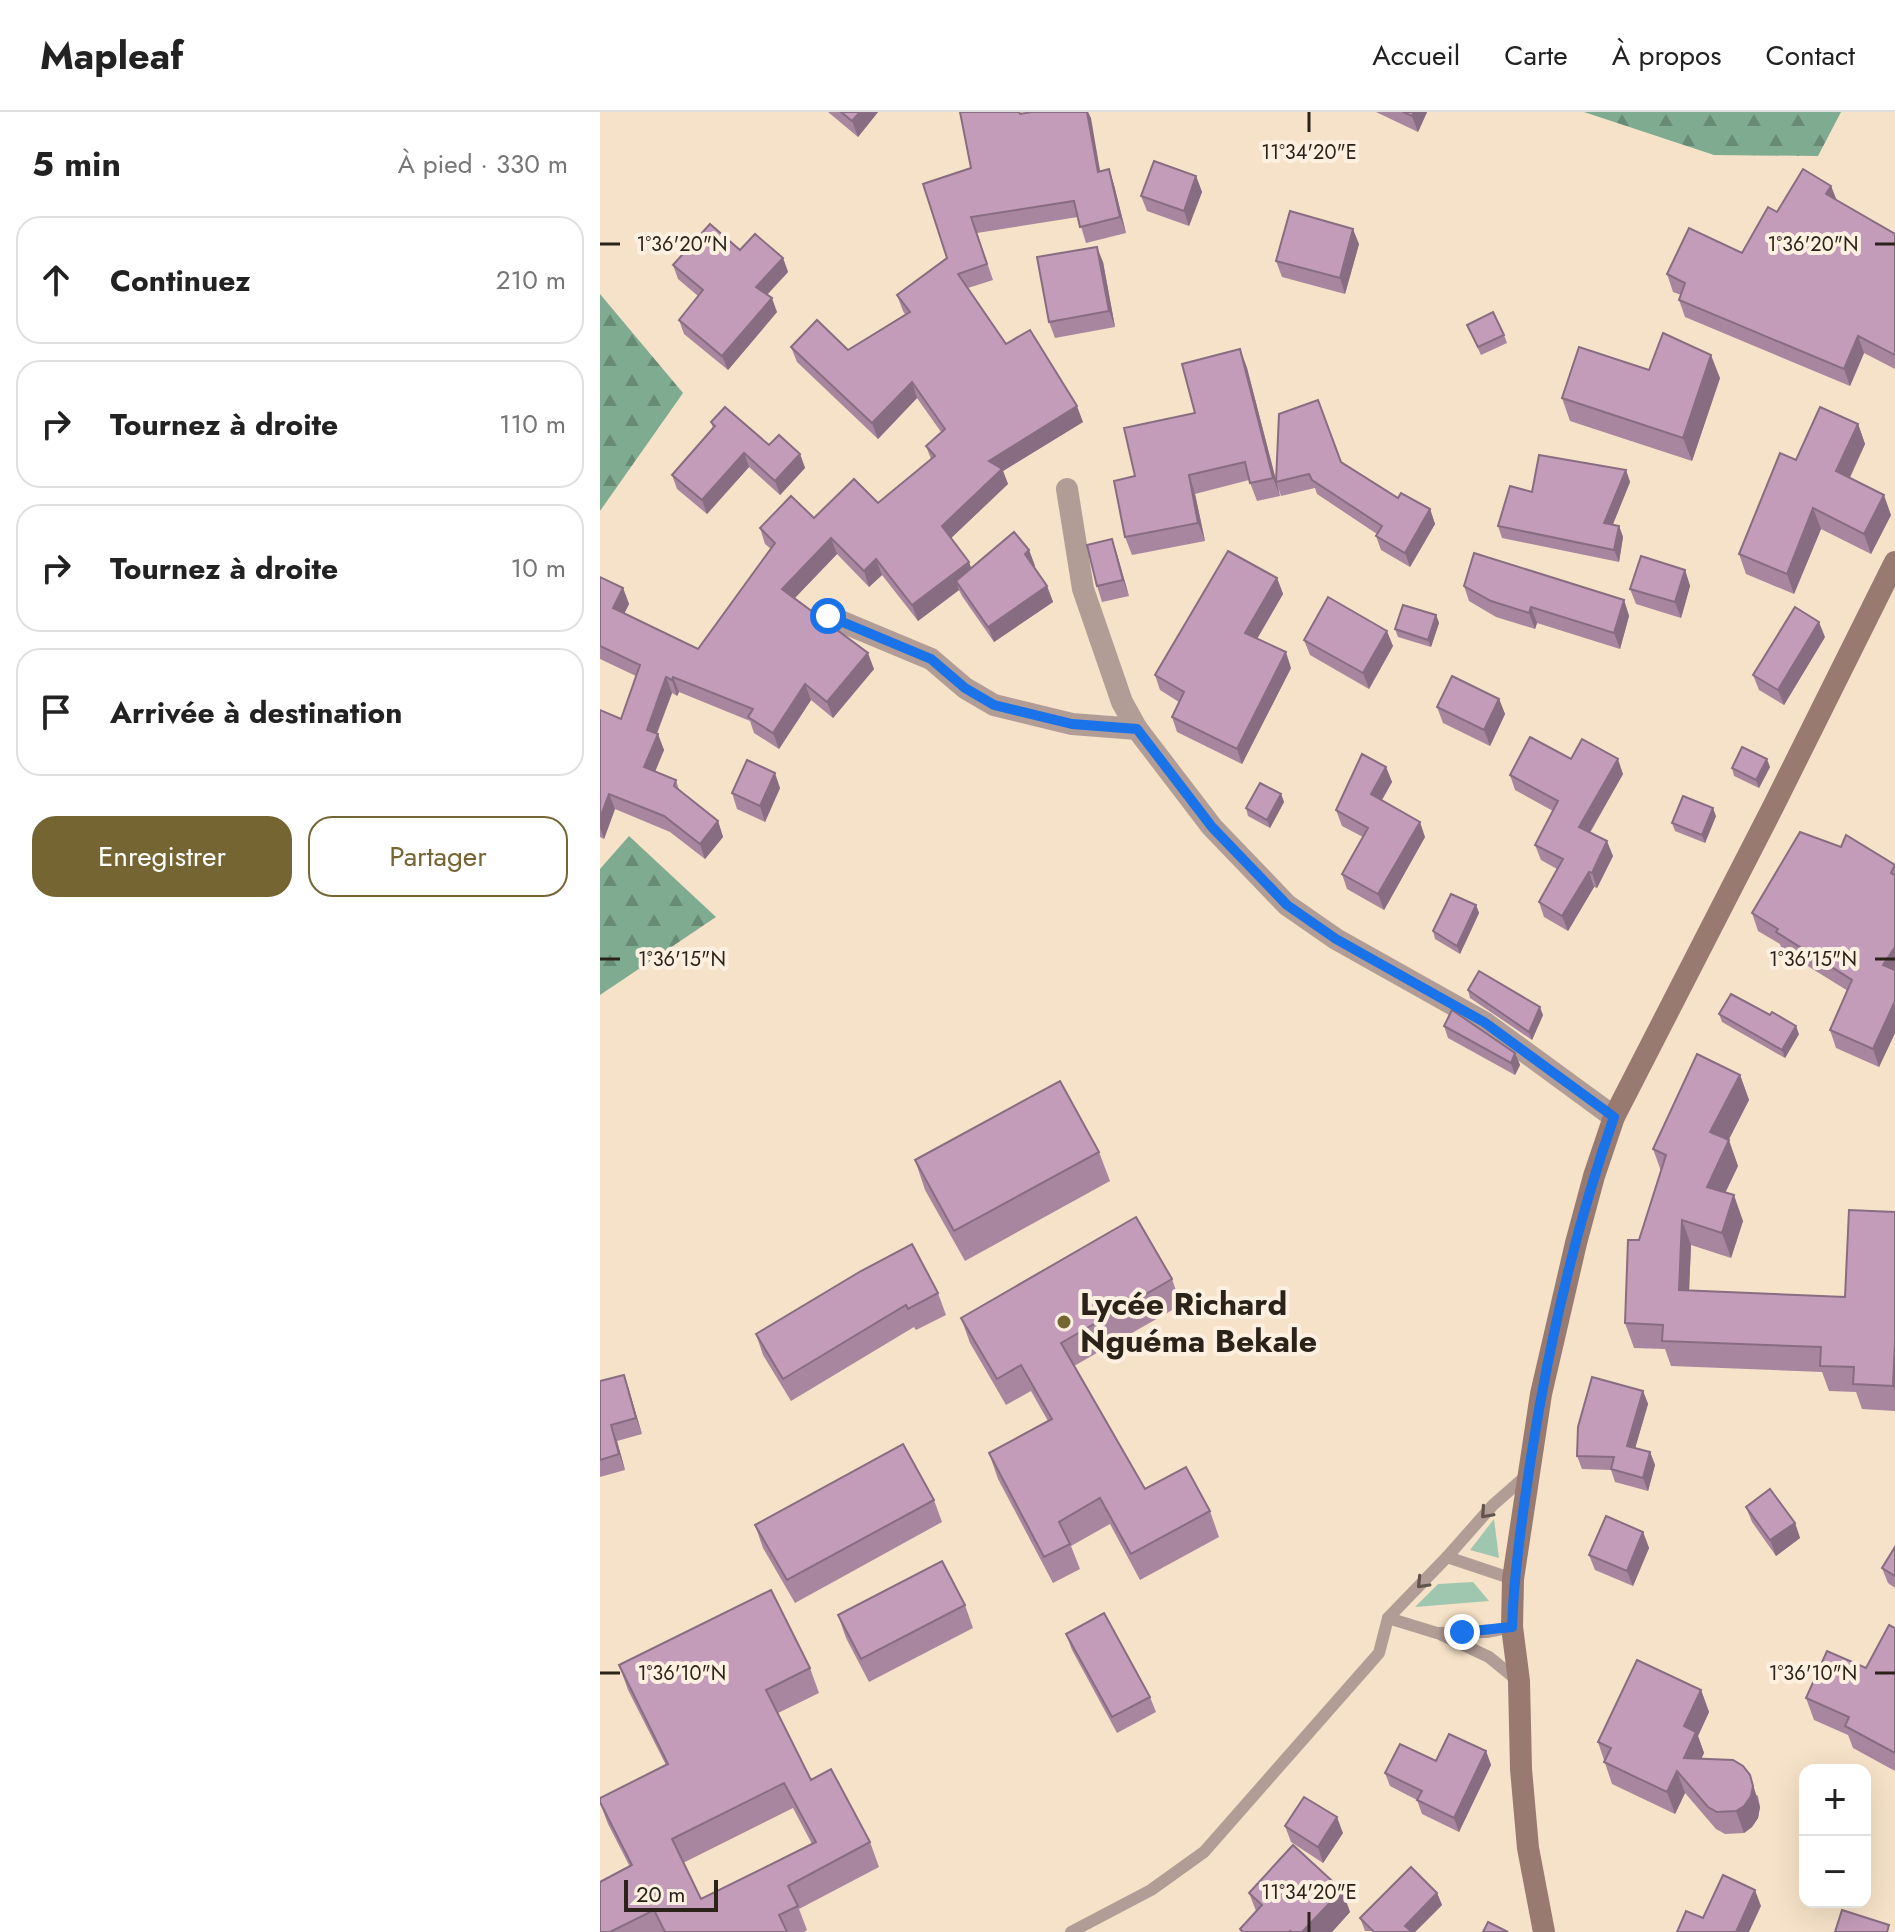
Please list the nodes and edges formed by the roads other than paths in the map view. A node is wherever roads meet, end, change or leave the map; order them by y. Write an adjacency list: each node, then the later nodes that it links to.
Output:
1 (1067, 489): 4 (street)
2 (1895, 562): 5 (main road)
3 (828, 616): 4 (street)
4 (1137, 729): 5 (street)
5 (1614, 1117): 6 (main road)
6 (1529, 1473): 7 (lane, one-way to 7); 8 (main road)
7 (1447, 1557): 8 (lane); 9 (lane, one-way to 9)
8 (1513, 1579): 10 (main road)
9 (1388, 1618): 11 (lane); 13 (lane)
10 (1512, 1627): 11 (lane); 12 (main road)
11 (1437, 1633): 12 (lane)
12 (1519, 1681): 14 (main road)
13 (1071, 1932)
14 (1544, 1932)

